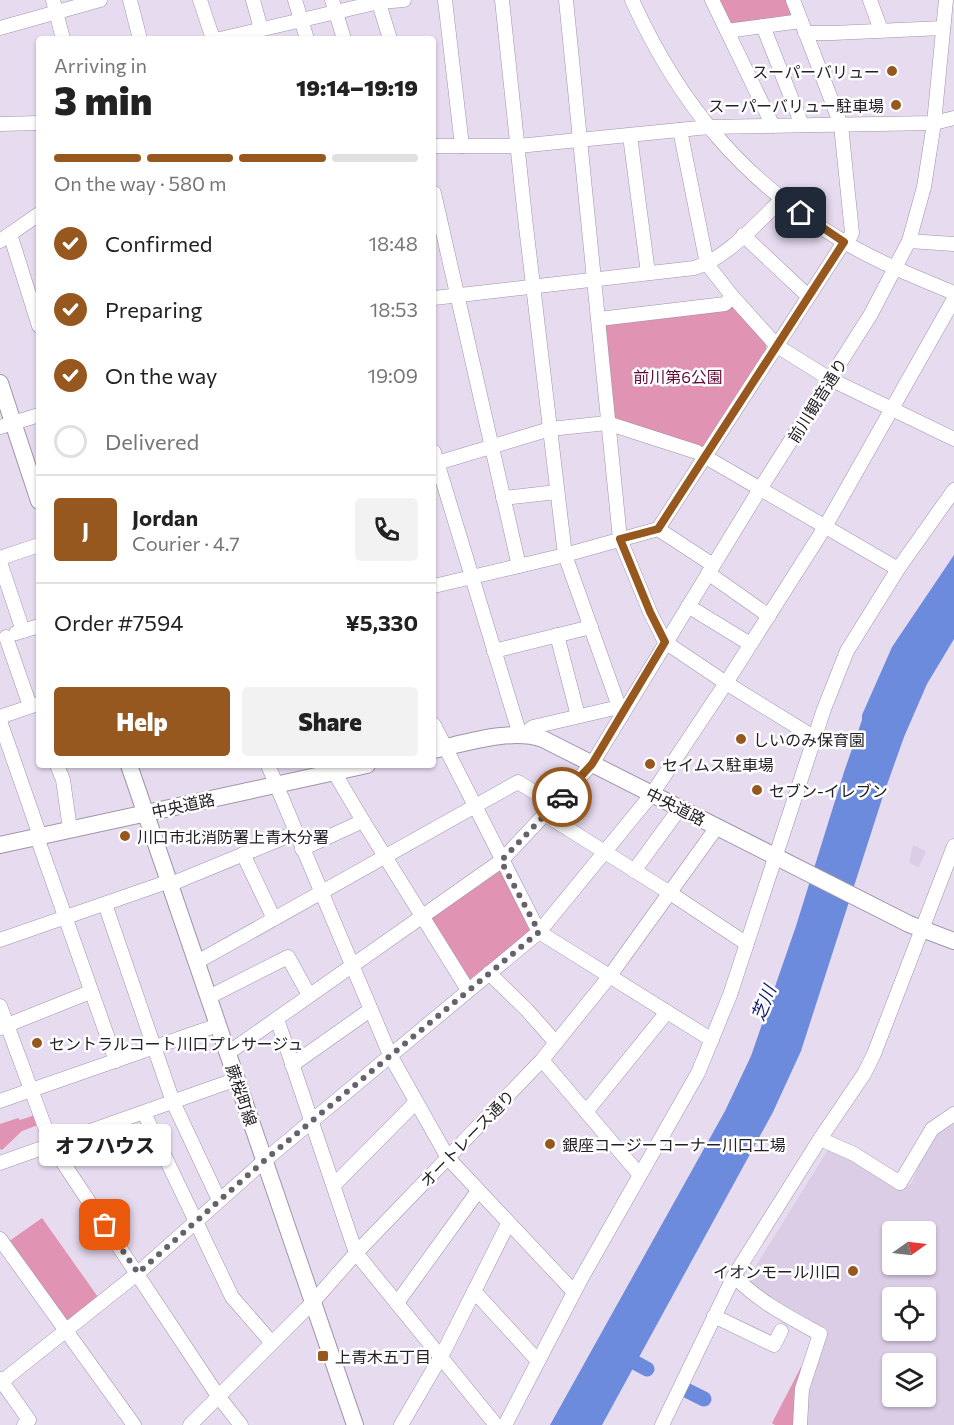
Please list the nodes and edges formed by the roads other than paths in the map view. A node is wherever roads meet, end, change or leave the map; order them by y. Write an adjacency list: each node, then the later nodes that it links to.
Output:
1 (100, 0): 16 (street)
2 (130, 0): 27 (street)
3 (200, 0): 28 (street)
4 (253, 0): 23 (street)
5 (295, 0): 18 (street)
6 (404, 0): 15 (street)
7 (445, 0): 45 (street)
8 (502, 0): 46 (street)
9 (566, 0): 43 (street)
10 (632, 0): 40 (street)
11 (712, 0): 25 (street)
12 (793, 0): 20 (street)
13 (870, 0): 24 (street)
14 (945, 0): 22 (street, 前川観音通り)
15 (379, 1): 17 (street); 32 (street)
16 (54, 6): 21 (street); 26 (street)
17 (334, 6): 18 (street); 31 (street)
18 (302, 20): 23 (street); 30 (street)
19 (763, 26): 20 (street); 25 (street); 37 (street)
20 (803, 27): 24 (street); 38 (street)
21 (0, 28)
22 (944, 28): 24 (street); 35 (street, 前川観音通り)
23 (261, 29): 29 (street)
24 (881, 30)
25 (727, 31): 39 (street)
26 (62, 36)
27 (139, 36)
28 (212, 36)
29 (232, 36)
30 (306, 36)
31 (343, 36)
32 (389, 36)
33 (954, 118): 35 (street)
34 (36, 123): 36 (street)
35 (934, 123): 38 (street); 52 (street, 前川観音通り)
36 (0, 124)
37 (802, 125): 38 (street); 39 (street)
38 (842, 125): 53 (street)
39 (773, 126): 40 (street)
40 (709, 127): 41 (street); 47 (street)
41 (680, 130): 42 (street); 55 (street)
42 (630, 136): 43 (street); 57 (street)
43 (581, 140): 46 (street); 58 (street)
44 (436, 146): 45 (street)
45 (462, 146): 46 (street)
46 (518, 146): 59 (street)
47 (782, 199): 50 (street); 53 (street)
48 (436, 202): 61 (street)
49 (36, 216): 51 (street)
50 (743, 235): 55 (street); 63 (street)
51 (5, 238): 66 (street)
52 (909, 241): 54 (street); 56 (street, 前川観音通り)
53 (846, 242): 56 (street); 63 (street)
54 (954, 244)
55 (706, 264): 57 (street); 62 (street)
56 (896, 268): 60 (street); 69 (street, 前川観音通り)
57 (648, 273): 58 (street)
58 (595, 279): 59 (street); 67 (street)
59 (533, 286): 61 (street); 75 (street)
60 (954, 293)
61 (457, 295): 64 (street); 77 (street)
62 (732, 296): 67 (street); 68 (street)
63 (808, 296): 68 (street)
64 (436, 298)
65 (954, 299): 71 (street)
66 (36, 318)
67 (598, 319): 73 (street)
68 (777, 346): 69 (street); 78 (street)
69 (830, 379): 71 (street); 81 (street, 前川観音通り)
70 (0, 383): 74 (main road)
71 (892, 410): 76 (street); 86 (street)
72 (36, 416): 74 (street)
73 (607, 423): 75 (street); 78 (street); 88 (street)
74 (6, 425): 84 (main road)
75 (550, 429): 77 (street); 83 (street)
76 (954, 439)
77 (491, 447): 79 (street); 85 (street)
78 (705, 456): 81 (street); 87 (street)
79 (436, 459)
80 (436, 462): 95 (street)
81 (760, 489): 86 (street); 93 (street, 前川観音通り)
82 (954, 490): 94 (street)
83 (557, 492): 85 (street); 90 (street)
84 (36, 494)
85 (503, 498): 92 (street)
86 (825, 527): 94 (street); 98 (street)
87 (658, 529): 88 (street); 93 (street)
88 (620, 539): 90 (street); 104 (street)
89 (36, 546): 91 (street)
90 (565, 555): 92 (street); 99 (street)
91 (0, 560): 101 (street)
92 (519, 566): 95 (street)
93 (711, 569): 97 (street, 前川観音通り); 98 (street)
94 (898, 569): 113 (street)
95 (472, 576): 96 (street); 106 (street)
96 (436, 585)
97 (688, 606): 104 (street, 前川観音通り); 105 (street)
98 (769, 616): 105 (street)
99 (591, 627): 102 (street); 109 (street)
100 (36, 628): 101 (street)
101 (23, 631): 103 (street)
102 (557, 635): 106 (street); 110 (street)
103 (3, 638): 108 (street)
104 (665, 642): 107 (street); 109 (street, 前川観音通り)
105 (750, 644): 107 (street)
106 (494, 651): 112 (street)
107 (726, 683): 113 (street); 122 (street)
108 (36, 706): 111 (street)
109 (620, 711): 110 (street); 115 (street, 前川観音通り)
110 (578, 716): 112 (street)
111 (0, 719): 131 (street)
112 (523, 735): 114 (main road, 中央道路); 115 (main road, 中央道路)
113 (815, 738): 138 (street)
114 (439, 749): 123 (street)
115 (592, 764): 122 (main road, 中央道路); 125 (street, 前川観音通り)
116 (58, 768): 129 (street)
117 (130, 768): 126 (main road, 蕨桜町線)
118 (269, 768): 121 (street)
119 (353, 768): 120 (main road, 中央道路)
120 (334, 772): 121 (main road, 中央道路); 127 (street)
121 (276, 784): 126 (main road, 中央道路); 130 (street)
122 (652, 794): 124 (main road, 中央道路); 135 (street)
123 (474, 808): 125 (street); 137 (street); 139 (street)
124 (680, 808): 128 (main road, 中央道路); 140 (street)
125 (550, 810): 135 (street); 139 (street, 前川観音通り)
126 (146, 813): 129 (main road, 中央道路); 141 (main road, 蕨桜町線)
127 (363, 821): 134 (street); 137 (street)
128 (717, 827): 138 (main road, 中央道路); 143 (street, オートレース通り)
129 (70, 829): 131 (main road, 中央道路)
130 (295, 833): 134 (street); 136 (street)
131 (38, 837): 132 (main road, 中央道路); 146 (street)
132 (0, 845)
133 (954, 846): 148 (street)
134 (302, 849): 142 (street)
135 (604, 853): 140 (street); 149 (street)
136 (243, 854): 141 (street); 147 (street)
137 (385, 857): 142 (street); 145 (street)
138 (782, 859): 148 (main road, 中央道路); 152 (street)
139 (501, 861): 145 (street, 前川観音通り); 149 (street)
140 (634, 871): 143 (street)
141 (170, 882): 144 (street); 153 (main road, 蕨桜町線)
142 (321, 893): 147 (street); 154 (street)
143 (670, 893): 152 (street); 156 (street, オートレース通り)
144 (105, 904): 146 (street); 169 (street)
145 (422, 915): 154 (street, 前川観音通り); 157 (street)
146 (64, 917): 150 (street); 158 (street)
147 (274, 919): 153 (street)
148 (915, 927): 151 (main road, 中央道路); 184 (street)
149 (539, 932): 155 (street); 156 (street)
150 (0, 940)
151 (954, 941)
152 (747, 944): 167 (street)
153 (197, 962): 160 (main road, 蕨桜町線)
154 (351, 965): 159 (street, 前川観音通り); 162 (street)
155 (489, 973): 157 (street); 168 (street)
156 (609, 977): 163 (street); 168 (street, オートレース通り)
157 (468, 990): 171 (street)
158 (90, 992): 166 (street); 173 (street)
159 (309, 995): 160 (street); 164 (street, 前川観音通り)
160 (209, 997): 165 (main road, 蕨桜町線)
161 (0, 1005): 166 (street)
162 (370, 1010): 171 (street); 174 (street)
163 (668, 1012): 167 (street); 180 (street)
164 (277, 1019): 170 (street, 前川観音通り); 174 (street)
165 (218, 1024): 169 (street); 170 (main road, 蕨桜町線)
166 (4, 1027): 176 (street)
167 (712, 1040): 189 (street)
168 (556, 1043): 172 (street, オートレース通り)
169 (154, 1047): 173 (street); 178 (street)
170 (228, 1053): 175 (main road, 蕨桜町線)
171 (390, 1055): 179 (street); 183 (street)
172 (542, 1060): 180 (street); 186 (street, オートレース通り)
173 (116, 1061): 176 (street)
174 (292, 1065): 183 (street)
175 (237, 1079): 178 (street); 187 (main road, 蕨桜町線)
176 (32, 1090): 177 (street); 185 (street)
177 (0, 1101)
178 (173, 1102): 181 (street); 192 (street)
179 (416, 1102): 186 (street); 190 (street)
180 (586, 1112): 189 (street)
181 (144, 1113): 185 (street); 193 (street)
182 (954, 1114): 184 (street)
183 (311, 1121): 187 (street); 190 (street)
184 (820, 1139): 198 (street)
185 (52, 1146): 188 (street); 197 (street)
186 (448, 1158): 191 (street); 196 (street, オートレース通り)
187 (265, 1160): 192 (street); 201 (main road, 蕨桜町線)
188 (0, 1163)
189 (639, 1174): 200 (street)
190 (334, 1185): 196 (street)
191 (478, 1191): 194 (street); 202 (street)
192 (219, 1200): 193 (street)
193 (195, 1221): 197 (street); 206 (street)
194 (508, 1224): 199 (street); 200 (street)
195 (0, 1239): 205 (street)
196 (356, 1253): 201 (street, オートレース通り); 202 (street)
197 (138, 1273): 205 (street); 210 (street)
198 (734, 1276): 203 (street); 220 (street)
199 (474, 1291): 207 (street); 208 (street)
200 (574, 1292): 208 (street)
201 (312, 1302): 206 (street, オートレース通り); 216 (main road, 蕨桜町線)
202 (397, 1303): 207 (street)
203 (714, 1317): 204 (street); 219 (street)
204 (781, 1330)
205 (66, 1331): 209 (street); 213 (street)
206 (272, 1343): 210 (street, オートレース通り)
207 (441, 1356): 212 (street); 217 (street)
208 (538, 1361): 218 (street)
209 (1, 1381): 211 (street)
210 (219, 1396): 214 (street, オートレース通り); 215 (street)
211 (29, 1423)
212 (405, 1423)
213 (134, 1425)
214 (189, 1425)
215 (241, 1425)
216 (355, 1425)
217 (496, 1425)
218 (505, 1425)
219 (662, 1425)
220 (800, 1425)

